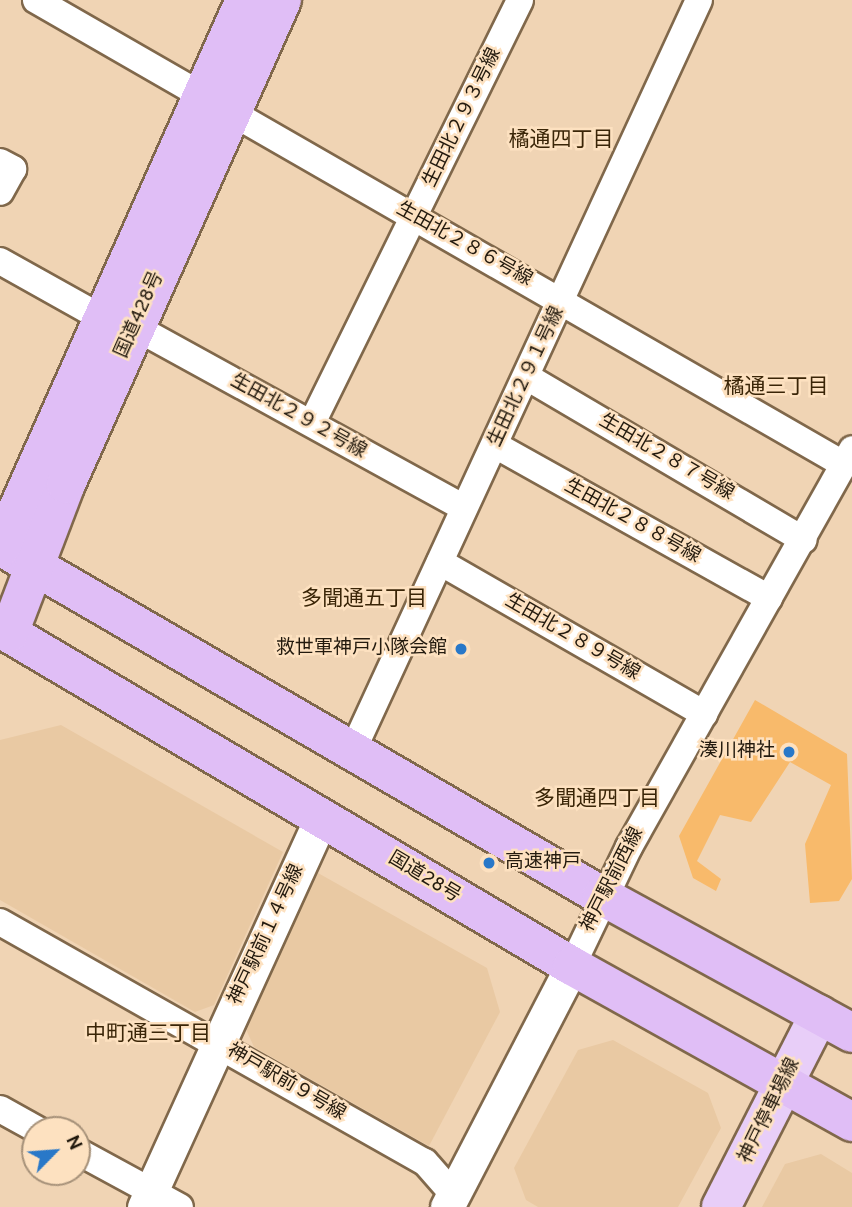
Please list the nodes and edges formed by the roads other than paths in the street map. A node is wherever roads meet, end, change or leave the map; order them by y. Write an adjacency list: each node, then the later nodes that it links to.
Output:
1 (37, 0): 6 (street, 生田北２８６号線)
2 (245, 0): 6 (highway, 国道428号)
3 (282, 0): 6 (highway, 国道428号)
4 (520, 0): 9 (street, 生田北２９３号線)
5 (699, 0): 11 (street, 生田北２９１号線)
6 (215, 102): 9 (street, 生田北２８６号線); 12 (highway, 国道428号)
7 (0, 162): 8 (street)
8 (0, 192)
9 (415, 218): 11 (street, 生田北２８６号線); 14 (street, 生田北２９３号線)
10 (0, 261): 12 (street, 生田北２９２号線)
11 (562, 301): 13 (street, 生田北２９１号線); 16 (street, 生田北２８６号線)
12 (117, 322): 14 (street, 生田北２９２号線); 19 (highway, 国道428号); 21 (highway, 国道428号)
13 (527, 377): 15 (street, 生田北２９１号線); 18 (street, 生田北２８７号線)
14 (312, 423): 17 (street, 生田北２９２号線)
15 (495, 445): 17 (street, 生田北２９１号線); 22 (street, 生田北２８８号線)
16 (848, 456): 18 (street, 神戸駅前西線)
17 (462, 507): 20 (street, 生田北２９１号線)
18 (804, 540): 22 (street, 神戸駅前西線)
19 (0, 547): 21 (highway)
20 (440, 562): 24 (street, 生田北２８９号線); 25 (street, 生田北２９１号線)
21 (34, 566): 23 (highway, 国道428号); 25 (highway)
22 (769, 598): 24 (street, 神戸駅前西線)
23 (3, 638): 26 (highway, 国道28号)
24 (704, 714): 27 (street, 神戸駅前西線)
25 (352, 752): 27 (highway)
26 (322, 816): 29 (highway, 国道28号); 32 (street, 神戸駅前１４号線)
27 (602, 897): 29 (street, 神戸駅前西線); 30 (highway)
28 (0, 922): 32 (street, 神戸駅前９号線)
29 (572, 966): 33 (highway, 国道28号); 39 (street, 神戸駅前西線)
30 (819, 1014): 31 (highway); 33 (main road, 神戸停車場線)
31 (852, 1033)
32 (216, 1043): 38 (street, 神戸駅前１４号線); 39 (street, 神戸駅前９号線)
33 (782, 1082): 36 (highway, 国道28号); 40 (main road, 神戸停車場線)
34 (0, 1109): 35 (street)
35 (21, 1121)
36 (852, 1122)
37 (91, 1160): 38 (street)
38 (159, 1202)
39 (456, 1203)
40 (721, 1207)

